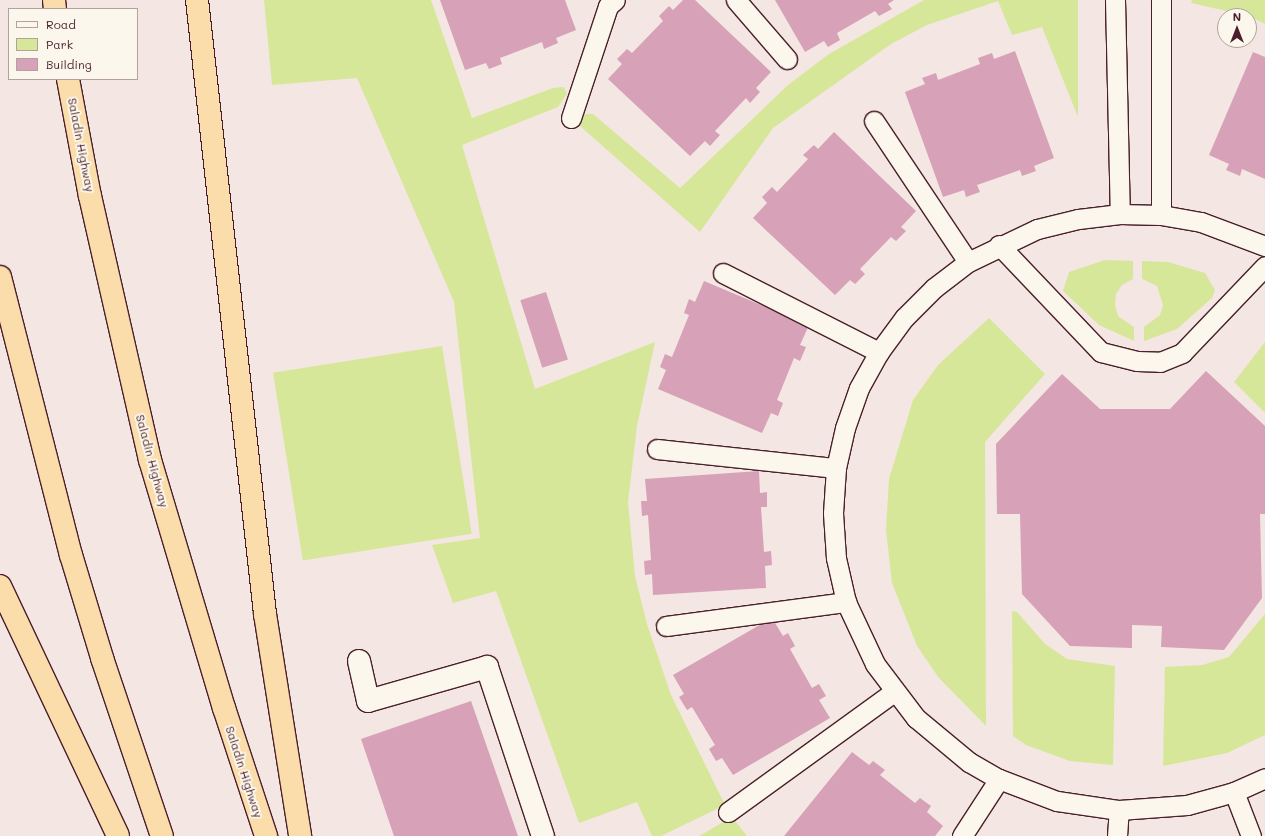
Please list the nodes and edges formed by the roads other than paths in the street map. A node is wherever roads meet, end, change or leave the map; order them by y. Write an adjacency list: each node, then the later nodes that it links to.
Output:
1 (197, 0): 34 (highway)
2 (736, 0): 6 (lane)
3 (1115, 0): 10 (lane)
4 (1160, 0): 11 (lane)
5 (610, 2): 8 (lane)
6 (787, 59)
7 (68, 80): 33 (highway, Saladin Highway)
8 (571, 118)
9 (874, 121): 14 (lane)
10 (1120, 214): 11 (lane); 12 (lane)
11 (1161, 215): 13 (lane)
12 (999, 245): 14 (lane); 15 (lane)
13 (1265, 246)
14 (968, 262): 18 (lane)
15 (1265, 266)
16 (723, 273): 18 (lane)
17 (0, 277): 32 (highway)
18 (879, 352): 20 (lane)
19 (657, 449): 20 (lane)
20 (836, 468): 22 (lane)
21 (0, 586): 31 (highway)
22 (846, 602): 23 (lane); 25 (lane)
23 (666, 626)
24 (359, 661): 35 (street)
25 (894, 692): 27 (lane); 30 (lane)
26 (1265, 778): 28 (lane)
27 (999, 779): 29 (lane); 36 (lane)
28 (1234, 792): 29 (lane); 38 (lane)
29 (1119, 810): 37 (lane)
30 (728, 812)
31 (118, 836)
32 (162, 836)
33 (266, 836)
34 (300, 836)
35 (543, 836)
36 (962, 836)
37 (1117, 836)
38 (1251, 836)

